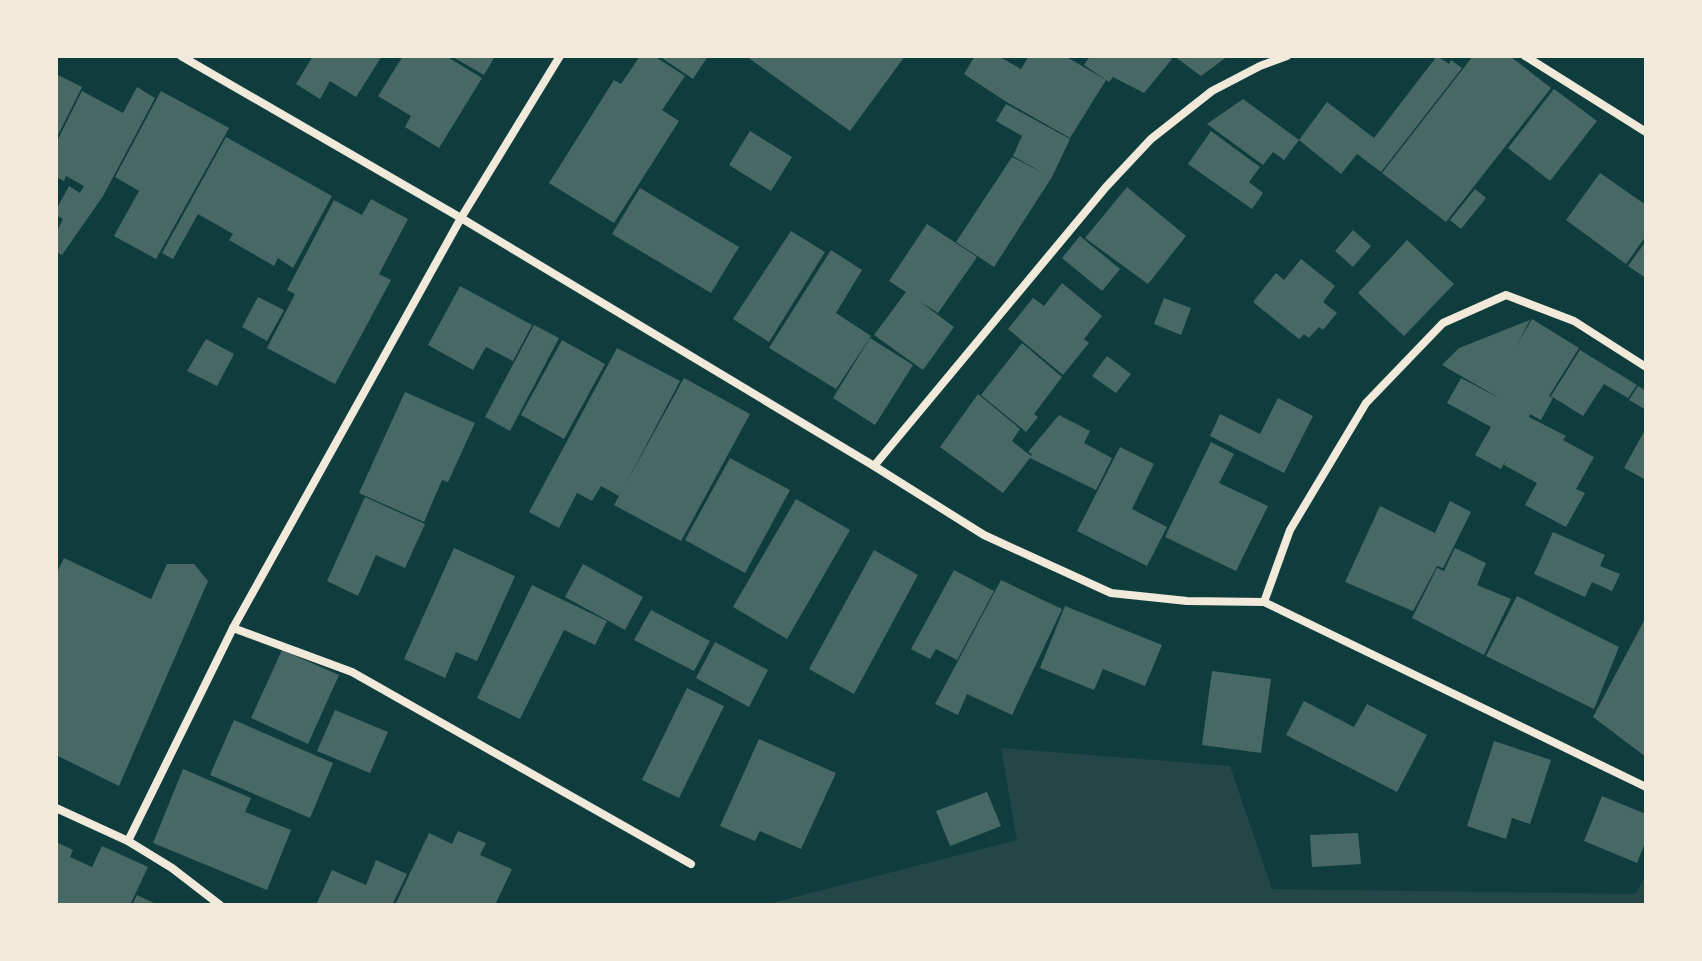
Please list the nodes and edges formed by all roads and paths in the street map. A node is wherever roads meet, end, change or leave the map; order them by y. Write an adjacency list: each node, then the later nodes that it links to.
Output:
1 (181, 56): 6 (street)
2 (560, 56): 6 (street)
3 (1287, 56): 8 (street)
4 (1525, 56): 5 (street)
5 (1646, 132)
6 (461, 218): 8 (street); 10 (street)
7 (1646, 367): 9 (street)
8 (874, 466): 9 (street)
9 (1264, 602): 11 (street)
10 (233, 628): 13 (street); 14 (street)
11 (1646, 787)
12 (56, 808): 13 (street)
13 (128, 841): 15 (street)
14 (691, 864)
15 (220, 905)

